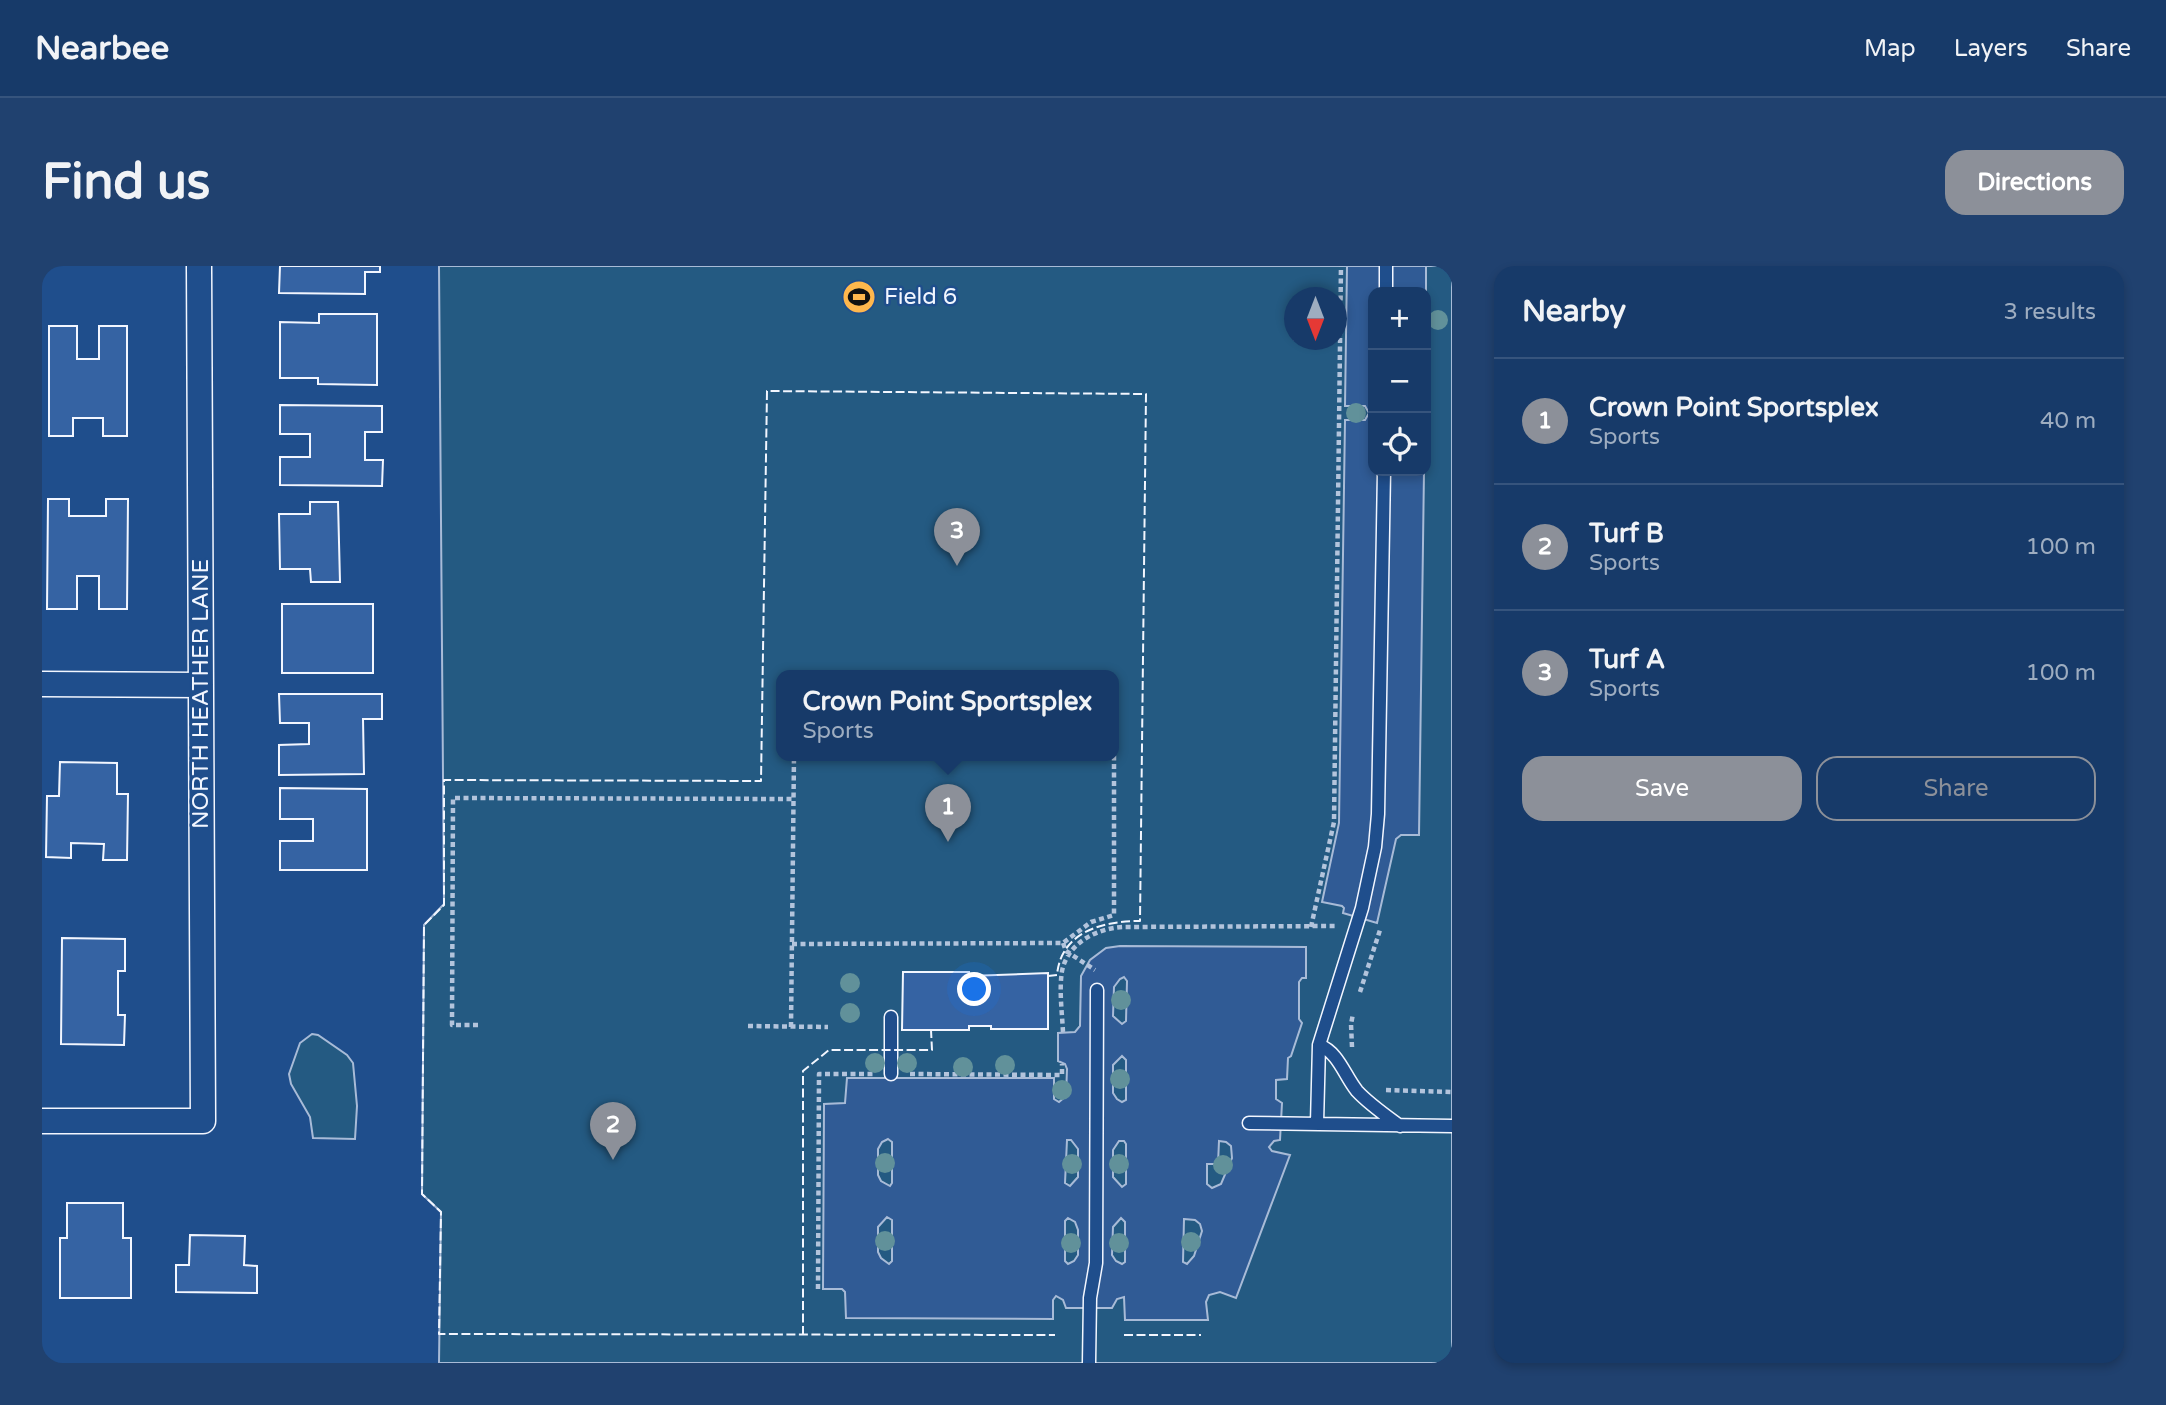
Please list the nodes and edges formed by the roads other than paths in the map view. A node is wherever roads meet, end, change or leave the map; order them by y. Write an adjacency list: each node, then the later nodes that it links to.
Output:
1 (199, 266): 6 (street, NORTH HEATHER LANE)
2 (1386, 266): 3 (lane)
3 (1386, 287)
4 (1384, 476): 9 (lane)
5 (42, 684): 6 (street)
6 (201, 685): 11 (street, NORTH HEATHER LANE)
7 (1097, 990): 16 (lane)
8 (891, 1017): 10 (lane)
9 (1319, 1045): 13 (lane); 14 (lane)
10 (891, 1074)
11 (42, 1121)
12 (1249, 1123): 13 (lane)
13 (1317, 1123): 14 (lane)
14 (1400, 1126): 15 (lane)
15 (1452, 1126)
16 (1089, 1363)

